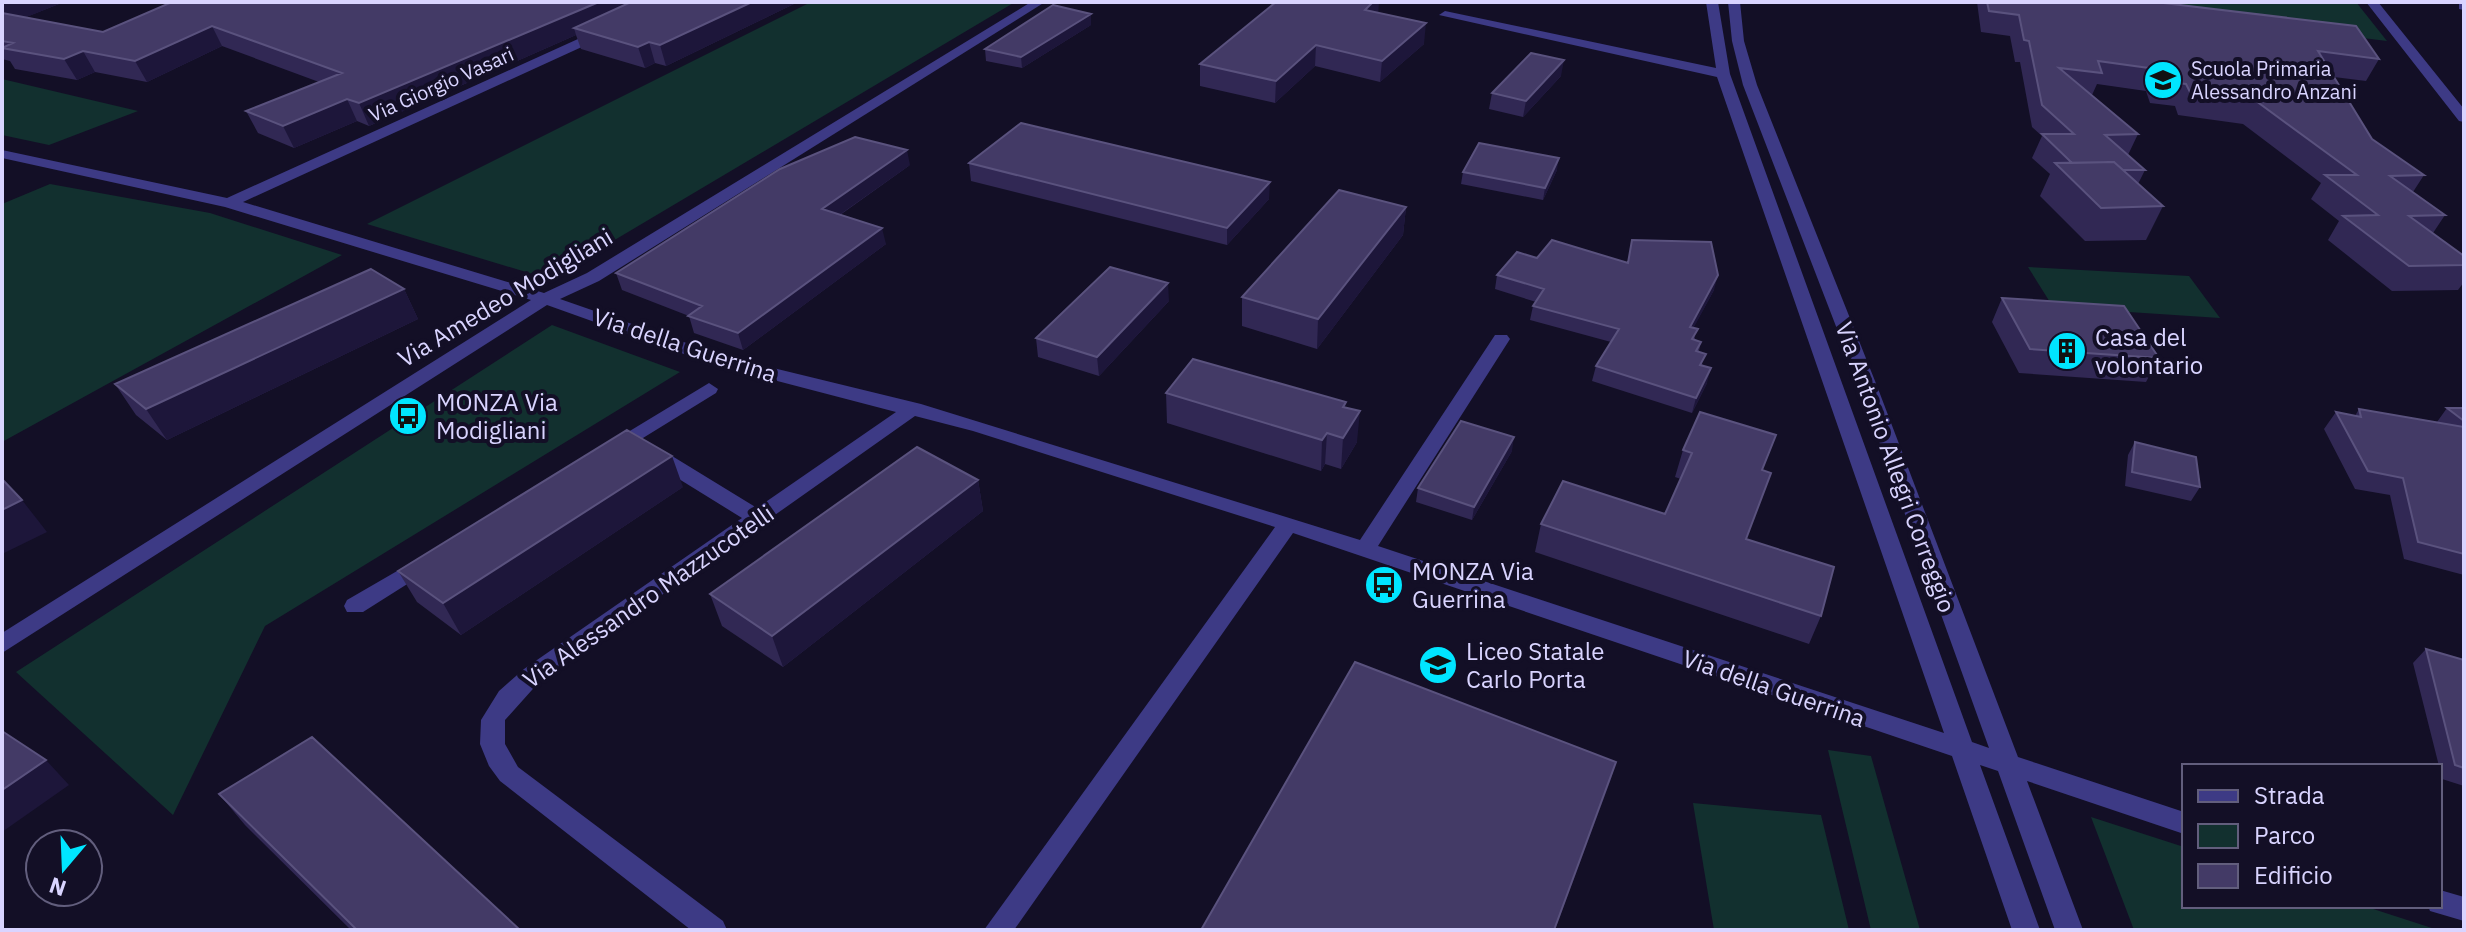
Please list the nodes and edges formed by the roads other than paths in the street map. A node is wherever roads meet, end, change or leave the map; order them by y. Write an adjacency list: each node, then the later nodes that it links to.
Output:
1 (1039, 2): 11 (street, Via Amedeo Modigliani)
2 (1712, 2): 7 (street, Via Antonio Allegri Correggio)
3 (1734, 2): 24 (street, Via Antonio Allegri Correggio)
4 (2372, 2): 8 (street)
5 (1445, 15): 7 (street)
6 (613, 28): 10 (street, Via Giorgio Vasari)
7 (1723, 74): 23 (street, Via Antonio Allegri Correggio)
8 (2464, 118)
9 (2, 154): 10 (street, Via della Guerrina)
10 (229, 203): 11 (street, Via della Guerrina)
11 (545, 299): 14 (street, Via della Guerrina); 22 (street, Via Amedeo Modigliani)
12 (1501, 339): 19 (street)
13 (709, 389): 15 (street)
14 (914, 408): 17 (street, Via Alessandro Mazzucotelli); 18 (street, Via della Guerrina)
15 (628, 438): 16 (street); 17 (street)
16 (589, 462)
17 (758, 518): 28 (street, Via Alessandro Mazzucotelli)
18 (1288, 524): 19 (street, Via della Guerrina); 29 (street)
19 (1365, 549): 23 (street, Via della Guerrina)
20 (446, 550): 21 (street)
21 (355, 606)
22 (2, 644)
23 (1965, 752): 24 (street, Via della Guerrina); 30 (street, Via Antonio Allegri Correggio)
24 (2005, 766): 25 (street, Via della Guerrina); 31 (street, Via Antonio Allegri Correggio)
25 (2182, 822)
26 (2442, 903): 27 (street)
27 (2464, 909)
28 (713, 930)
29 (998, 930)
30 (2026, 930)
31 (2069, 930)

